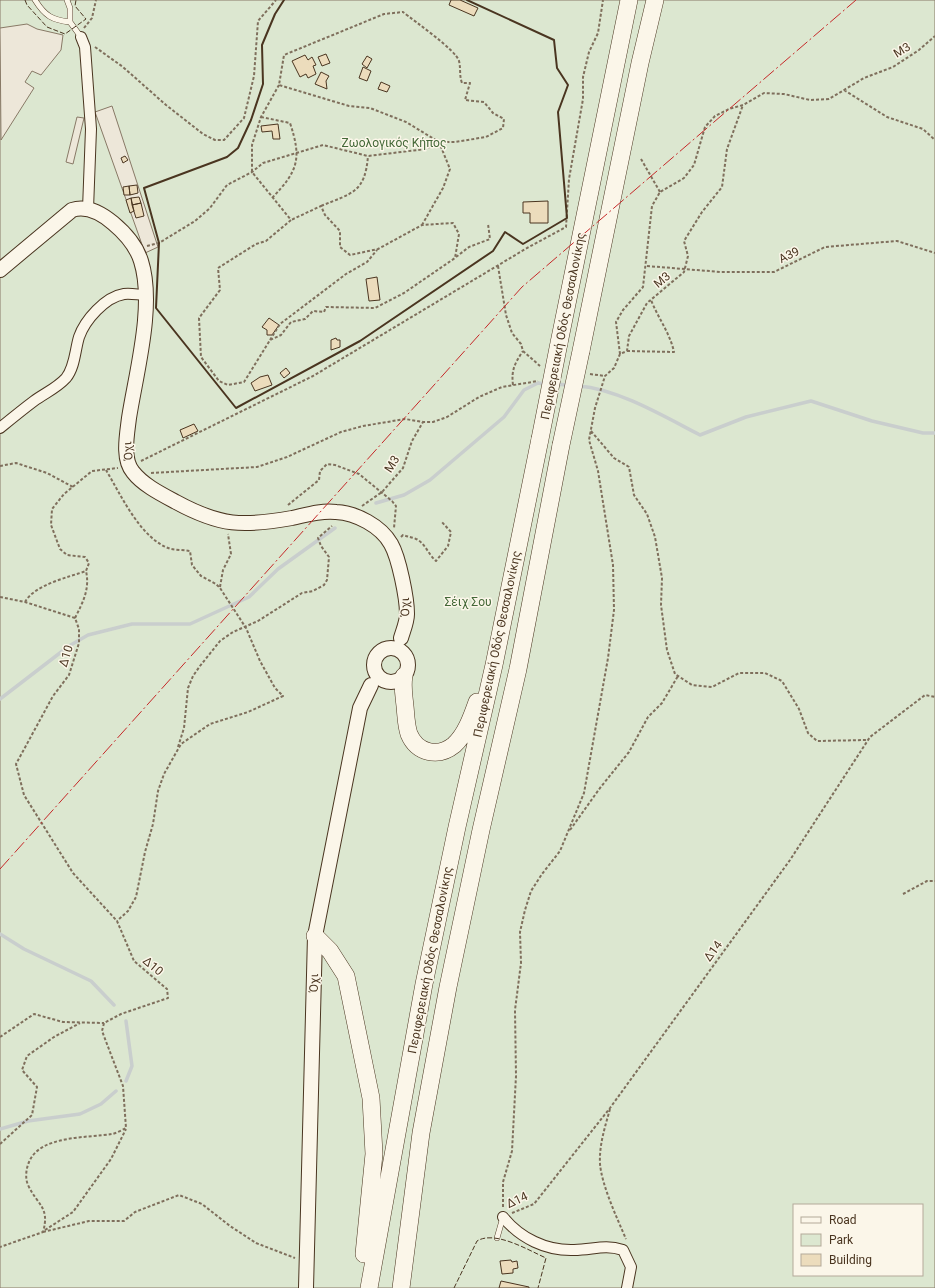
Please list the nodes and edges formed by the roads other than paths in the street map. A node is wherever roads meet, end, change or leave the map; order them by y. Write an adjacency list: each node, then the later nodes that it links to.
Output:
1 (35, 0): 5 (lane)
2 (67, 0): 5 (lane)
3 (629, 0): 14 (highway, Περιφερειακή Οδός Θεσσαλονίκης, bridge)
4 (655, 0): 23 (highway, Περιφερειακή Οδός Θεσσαλονίκης, bridge)
5 (70, 22): 6 (lane)
6 (81, 37): 7 (street)
7 (88, 209): 8 (main road); 9 (main road, Όχι)
8 (0, 270)
9 (146, 295): 10 (street); 11 (main road, Όχι)
10 (0, 428)
11 (401, 638): 12 (main road); 13 (main road, Όχι)
12 (389, 648): 13 (main road); 16 (main road)
13 (405, 655): 15 (main road)
14 (494, 665): 15 (highway); 22 (highway, Περιφερειακή Οδός Θεσσαλονίκης)
15 (404, 676): 16 (main road)
16 (377, 683): 17 (main road, Όχι)
17 (316, 936): 20 (main road, Όχι); 21 (highway)
18 (503, 1217): 19 (lane); 24 (street)
19 (497, 1238)
20 (306, 1288)
21 (359, 1288)
22 (369, 1288)
23 (400, 1288)
24 (627, 1288)

